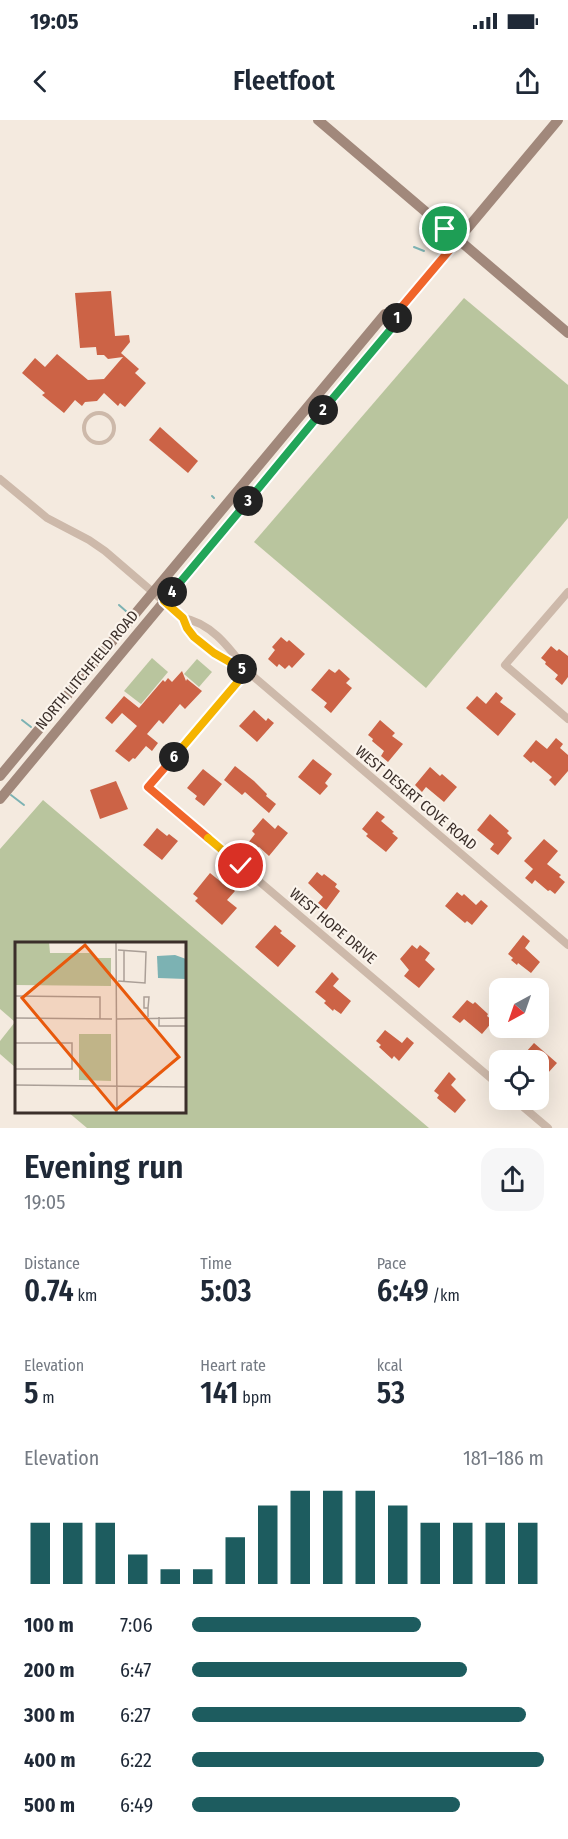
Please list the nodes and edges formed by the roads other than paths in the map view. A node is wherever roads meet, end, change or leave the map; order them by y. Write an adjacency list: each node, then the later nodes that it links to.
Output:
1 (318, 120): 3 (main road)
2 (558, 120): 3 (main road, NORTH LITCHFIELD ROAD)
3 (458, 240): 4 (main road, NORTH LITCHFIELD ROAD); 5 (main road)
4 (399, 310): 7 (main road, NORTH LITCHFIELD ROAD); 9 (main road, NORTH LITCHFIELD ROAD)
5 (568, 333)
6 (85, 433): 6 (lane)
7 (259, 464): 9 (main road); 10 (main road, NORTH LITCHFIELD ROAD)
8 (0, 479): 10 (street, WEST DESERT COVE ROAD)
9 (243, 508): 12 (main road, NORTH LITCHFIELD ROAD)
10 (153, 592): 12 (street, WEST DESERT COVE ROAD); 18 (main road, NORTH LITCHFIELD ROAD)
11 (568, 592): 17 (street)
12 (164, 601): 13 (street, WEST DESERT COVE ROAD); 19 (main road, NORTH LITCHFIELD ROAD)
13 (183, 618): 14 (street, WEST DESERT COVE ROAD); 15 (street, WEST DESERT COVE ROAD)
14 (212, 631): 15 (lane); 16 (street, WEST DESERT COVE ROAD)
15 (201, 643): 16 (street, WEST DESERT COVE ROAD)
16 (247, 671): 20 (street, WEST DESERT COVE ROAD); 21 (street, WEST HOPE DRIVE)
17 (568, 719)
18 (0, 776)
19 (0, 799)
20 (568, 945)
21 (489, 1077)
22 (527, 1110): 23 (street)
23 (549, 1128)

